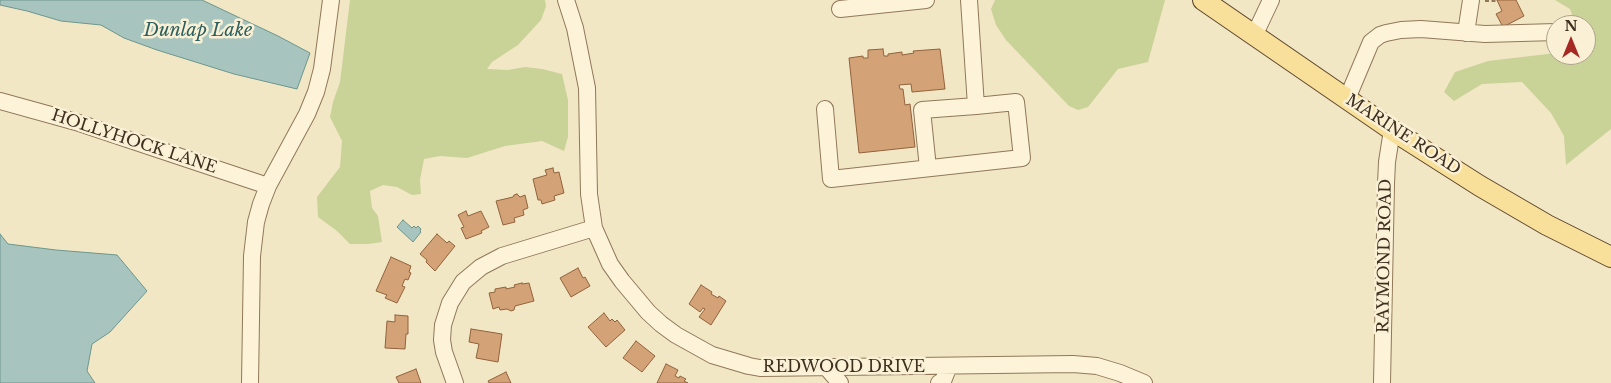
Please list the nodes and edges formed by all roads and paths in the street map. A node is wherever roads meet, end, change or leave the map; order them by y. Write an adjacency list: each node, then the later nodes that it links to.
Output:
1 (331, 0): 18 (street)
2 (566, 0): 19 (street, REDWOOD DRIVE)
3 (926, 0): 8 (street)
4 (969, 0): 14 (street)
5 (1203, 0): 11 (main road, MARINE ROAD)
6 (1272, 0): 11 (street)
7 (1471, 0): 10 (street)
8 (840, 9)
9 (1546, 32): 10 (street)
10 (1466, 33): 12 (street)
11 (1254, 36): 12 (main road, MARINE ROAD)
12 (1347, 99): 16 (main road, MARINE ROAD)
13 (0, 101): 18 (street, HOLLYHOCK LANE)
14 (976, 106): 17 (street); 17 (street)
15 (825, 109): 17 (street)
16 (1392, 130): 20 (main road, MARINE ROAD); 28 (street, RAYMOND ROAD)
17 (928, 168)
18 (268, 186): 23 (street)
19 (594, 228): 22 (street, REDWOOD DRIVE); 24 (street)
20 (1611, 257)
21 (949, 366): 22 (street, REDWOOD DRIVE); 26 (street); 27 (street, REDWOOD DRIVE)
22 (827, 368): 25 (street)
23 (250, 383)
24 (455, 383)
25 (840, 383)
26 (939, 383)
27 (1144, 383)
28 (1382, 383)

